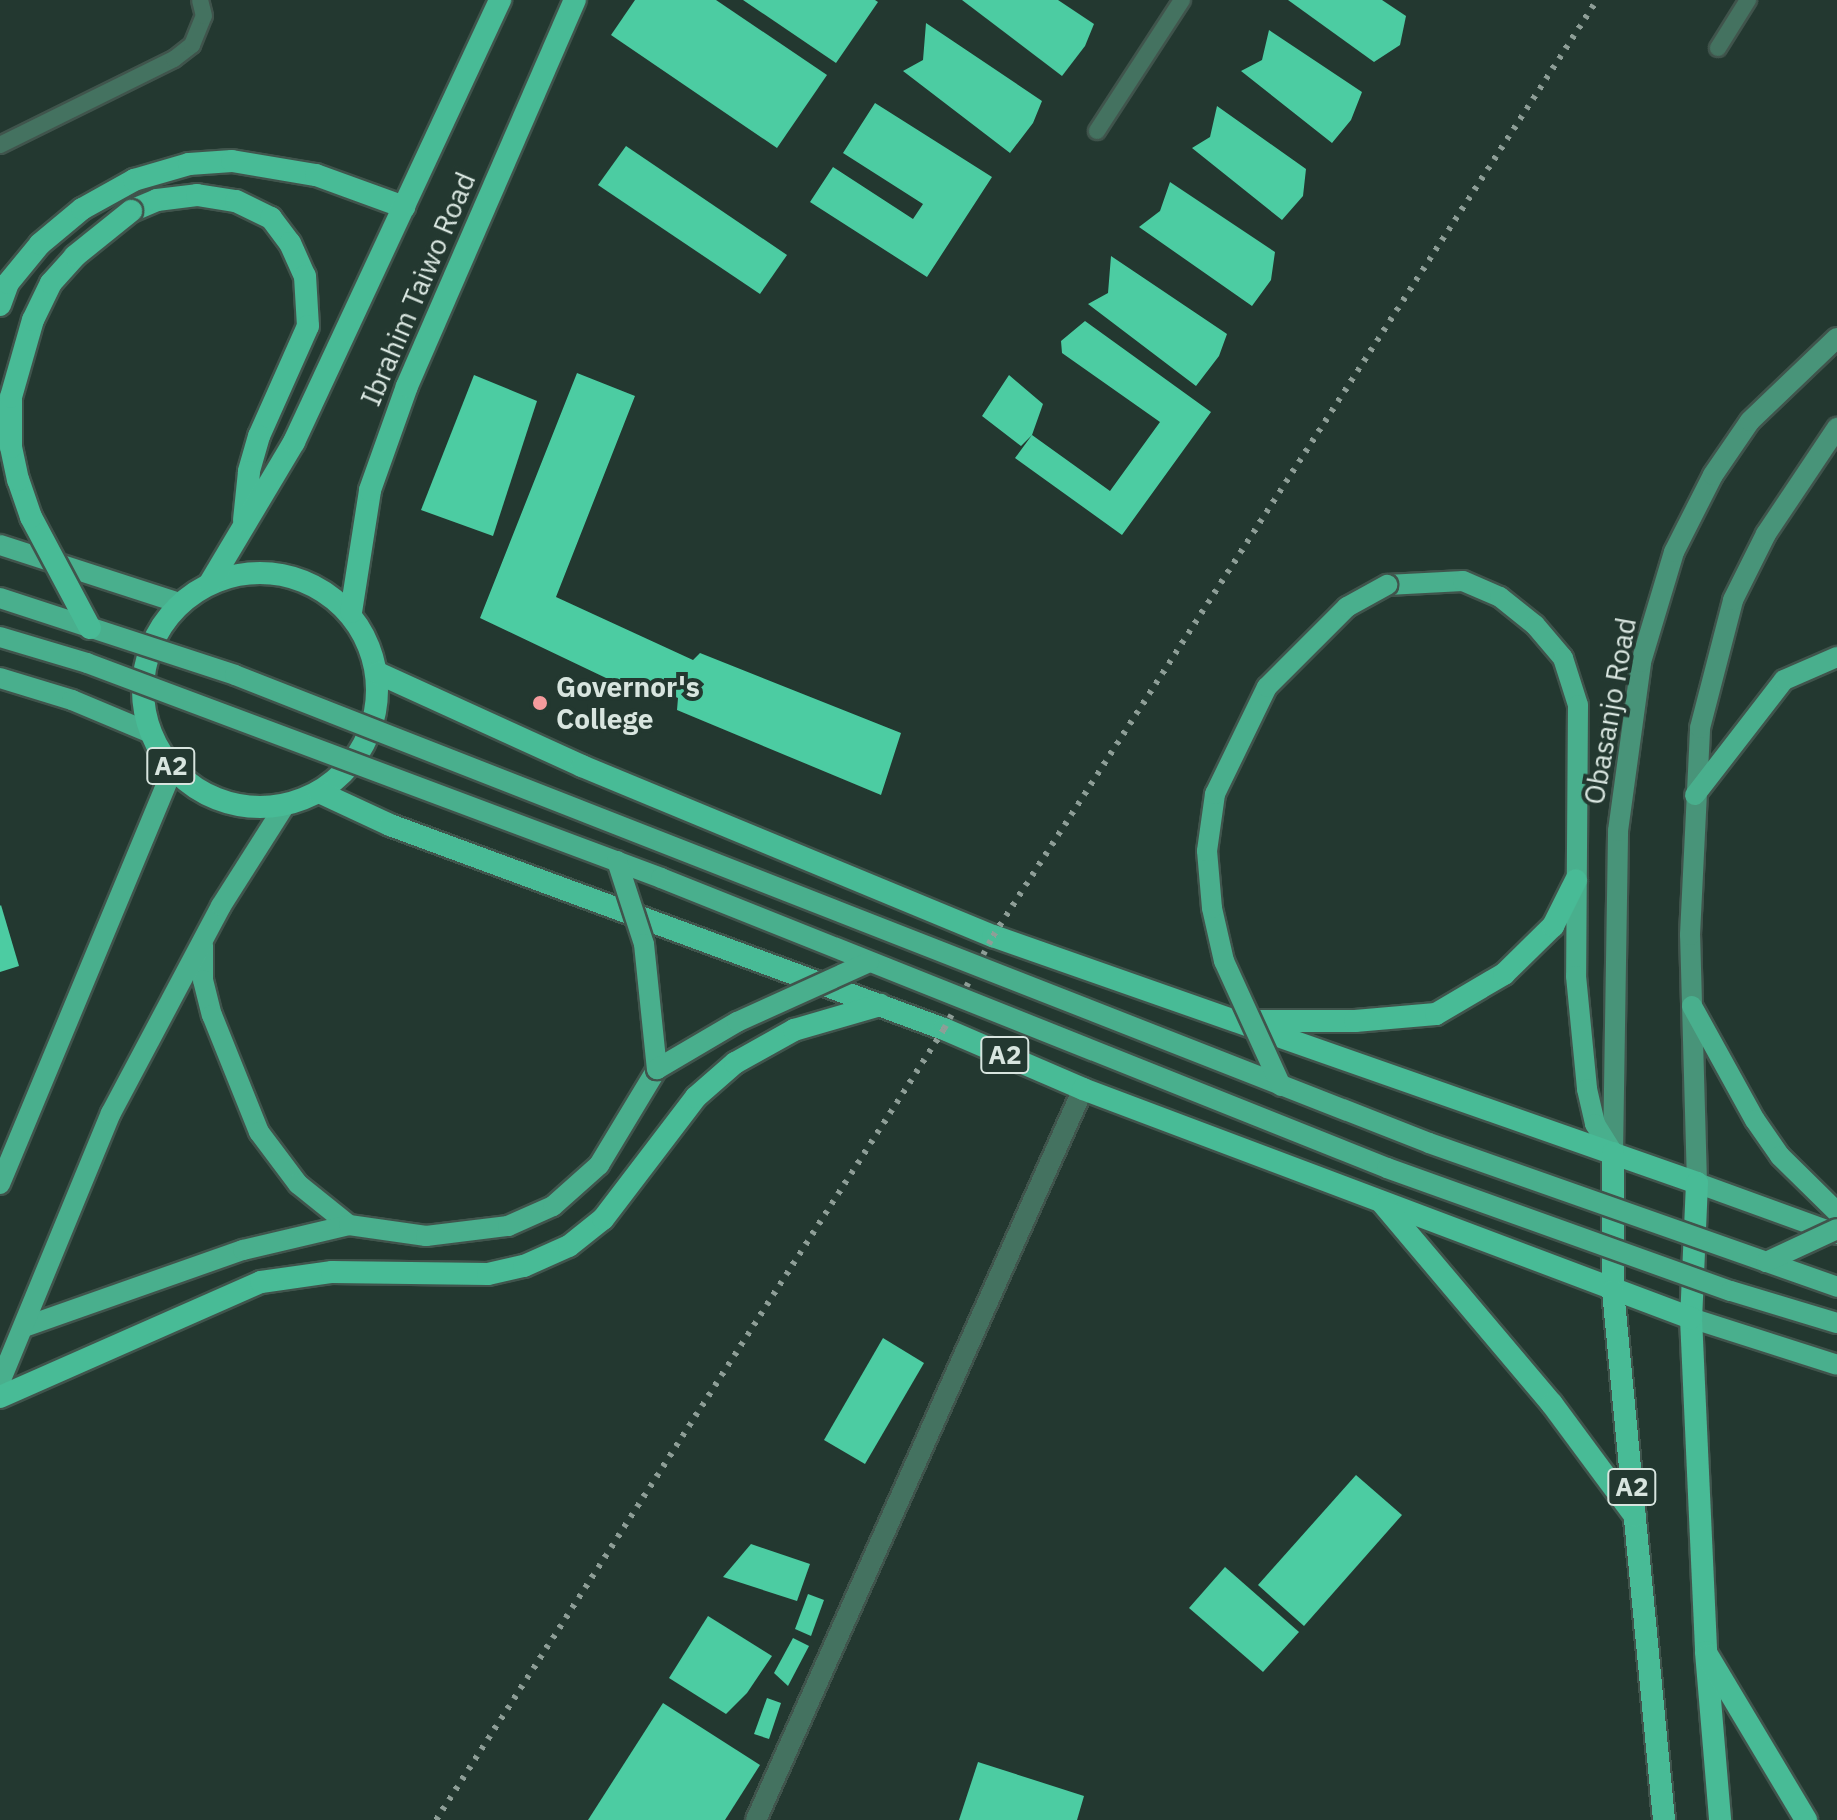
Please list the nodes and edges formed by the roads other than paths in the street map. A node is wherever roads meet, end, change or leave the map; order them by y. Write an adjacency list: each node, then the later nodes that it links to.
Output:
1 (200, 0): 8 (lane)
2 (500, 0): 9 (highway, Ibrahim Taiwo Road / A2)
3 (575, 0): 18 (highway, Ibrahim Taiwo Road)
4 (1182, 0): 7 (lane)
5 (1748, 0): 6 (lane)
6 (1718, 48)
7 (1097, 131)
8 (0, 145)
9 (404, 207): 10 (highway); 13 (highway, Ibrahim Taiwo Road / A2)
10 (0, 305)
11 (1837, 338): 39 (main road, Obasanjo Road)
12 (1837, 428): 27 (main road)
13 (243, 530): 15 (highway, Ibrahim Taiwo Road / A2); 19 (highway, bridge)
14 (0, 545): 17 (main road)
15 (210, 583): 17 (highway, A2); 18 (highway, A2)
16 (0, 598): 19 (main road, bridge)
17 (180, 603): 24 (highway, A2)
18 (351, 612): 22 (highway, A2)
19 (90, 628): 37 (main road, bridge)
20 (0, 637): 29 (main road, bridge)
21 (1837, 657): 27 (main road)
22 (378, 673): 26 (highway, A2); 35 (highway)
23 (0, 678): 24 (main road)
24 (151, 733): 25 (highway, A2)
25 (173, 768): 28 (highway, A2); 41 (main road)
26 (319, 792): 28 (highway, A2); 33 (highway, A2)
27 (1695, 795): 34 (main road)
28 (285, 805): 31 (main road)
29 (617, 861): 32 (main road, bridge); 36 (main road, bridge)
30 (1576, 880): 35 (highway); 37 (main road, bridge); 39 (main road)
31 (203, 943): 44 (main road); 51 (main road)
32 (869, 962): 36 (main road, bridge); 50 (main road, bridge)
33 (880, 1005): 38 (highway, A2); 54 (highway)
34 (1692, 1006): 40 (main road); 43 (main road)
35 (1230, 1020): 39 (highway)
36 (657, 1069): 44 (main road)
37 (1281, 1086): 46 (main road, bridge)
38 (1083, 1089): 42 (highway, A2); 57 (street)
39 (1613, 1153): 40 (highway); 48 (highway, A2)
40 (1697, 1183): 45 (main road); 49 (highway, A2)
41 (0, 1184)
42 (1382, 1203): 48 (highway, A2); 55 (highway)
43 (1837, 1212)
44 (349, 1225): 51 (main road)
45 (1837, 1232): 46 (main road, bridge)
46 (1766, 1262): 47 (main road, bridge)
47 (1837, 1287)
48 (1613, 1291): 49 (highway, A2); 55 (highway, A2)
49 (1691, 1318): 52 (main road); 56 (highway, A2)
50 (1837, 1323)
51 (24, 1327): 53 (main road)
52 (1837, 1365)
53 (0, 1382)
54 (0, 1397)
55 (1635, 1516): 58 (highway, A2)
56 (1706, 1652): 59 (highway, A2); 60 (highway)
57 (756, 1820)
58 (1664, 1820)
59 (1720, 1820)
60 (1806, 1820)

